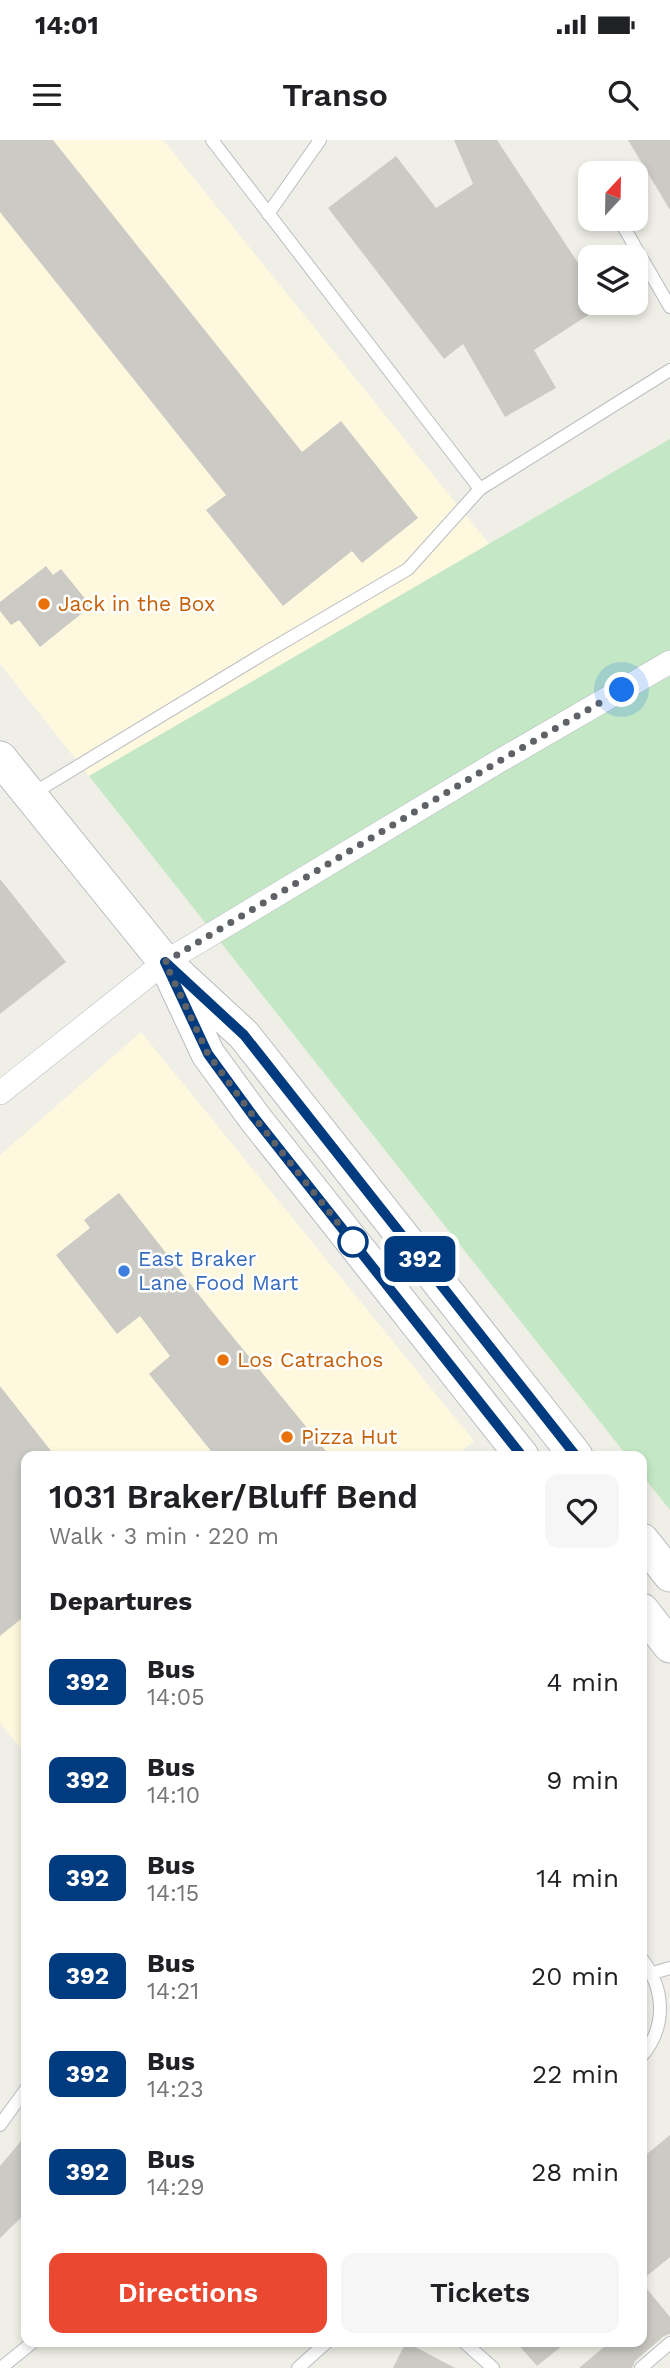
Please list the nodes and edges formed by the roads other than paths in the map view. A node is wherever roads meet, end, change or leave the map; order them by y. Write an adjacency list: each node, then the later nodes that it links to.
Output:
1 (212, 140): 3 (lane)
2 (320, 140): 3 (lane)
3 (268, 214): 7 (lane)
4 (626, 231): 5 (lane)
5 (670, 307)
6 (670, 370): 7 (lane)
7 (480, 489): 10 (lane)
8 (670, 662): 11 (street)
9 (0, 758): 10 (main road)
10 (29, 796): 11 (main road)
11 (165, 962): 12 (street); 13 (main road); 14 (main road)
12 (0, 1093)
13 (518, 1451)
14 (572, 1451)
15 (647, 1546): 16 (main road)
16 (670, 1575)
17 (647, 1616): 18 (main road)
18 (670, 1646)
19 (647, 1965): 21 (lane)
20 (670, 1968): 21 (lane)
21 (653, 1973): 22 (lane)
22 (647, 2050)
23 (21, 2096): 24 (lane)
24 (0, 2125)
25 (670, 2343): 32 (lane)
26 (27, 2347): 29 (lane)
27 (321, 2347): 30 (lane)
28 (470, 2347): 31 (lane)
29 (1, 2368)
30 (298, 2368)
31 (493, 2368)
32 (641, 2368)

